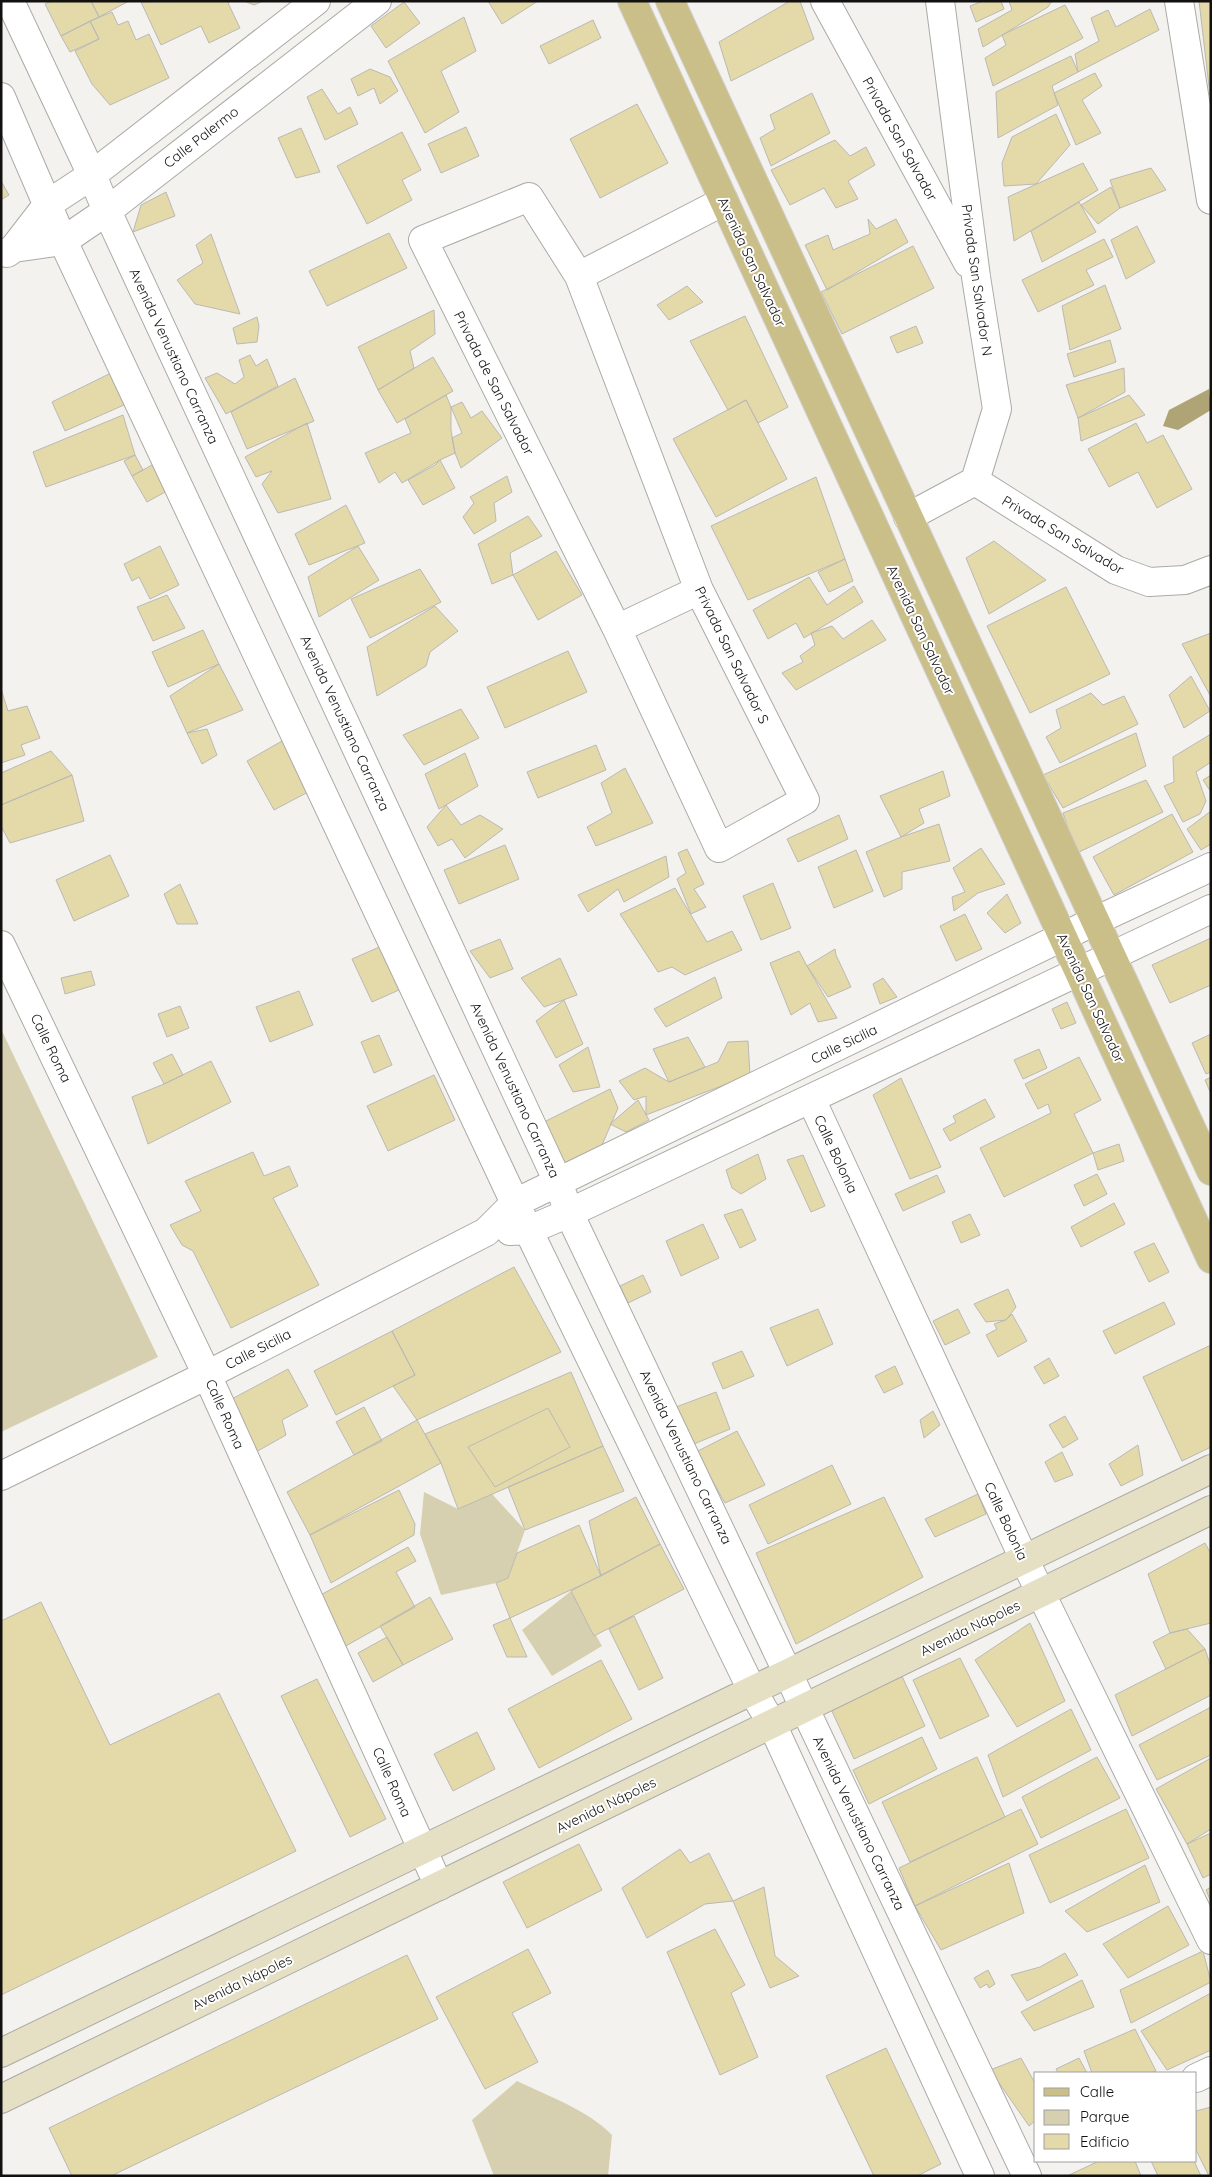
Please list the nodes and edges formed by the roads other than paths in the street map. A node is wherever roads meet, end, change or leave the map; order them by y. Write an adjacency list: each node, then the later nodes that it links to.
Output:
1 (10, 1): 10 (street, Avenida Venustiano Carranza)
2 (316, 1): 10 (street, Calle Palermo)
3 (377, 1): 15 (street, Calle Palermo)
4 (632, 1): 13 (main road, Avenida San Salvador)
5 (670, 1): 21 (main road)
6 (824, 1): 19 (street, Privada San Salvador)
7 (940, 1): 19 (street, Privada San Salvador N)
8 (1180, 1): 12 (street)
9 (1, 97): 14 (street)
10 (92, 175): 14 (street, Calle Palermo); 15 (street, Avenida Venustiano Carranza)
11 (529, 197): 18 (street, Privada San Salvador S); 24 (street, Privada de San Salvador)
12 (1211, 200)
13 (724, 201): 18 (street); 28 (main road, Avenida San Salvador)
14 (48, 204): 16 (street); 17 (street, Calle Palermo)
15 (107, 211): 16 (street, Calle Palermo); 34 (street, Avenida Venustiano Carranza)
16 (63, 241): 17 (street, Calle Palermo); 35 (street)
17 (8, 252)
18 (579, 276): 23 (street, Privada San Salvador S)
19 (976, 277): 20 (street, Privada San Salvador N)
20 (975, 481): 21 (street); 22 (street, Privada San Salvador)
21 (908, 517): 27 (main road)
22 (1211, 570)
23 (699, 590): 24 (street); 24 (street, Privada San Salvador S)
24 (617, 629)
25 (1211, 867): 27 (street, Calle Sicilia)
26 (1211, 909): 30 (street, Calle Sicilia)
27 (1095, 921): 28 (street, Calle Sicilia); 30 (main road)
28 (1063, 938): 31 (main road, Avenida San Salvador); 34 (street, Calle Sicilia)
29 (1, 945): 40 (street, Calle Roma)
30 (1111, 955): 31 (street, Calle Sicilia); 33 (main road)
31 (1078, 971): 32 (street, Calle Sicilia); 39 (main road, Avenida San Salvador)
32 (811, 1099): 36 (street, Calle Sicilia); 44 (street, Calle Bolonia)
33 (1211, 1171)
34 (558, 1182): 35 (street, Calle Sicilia); 36 (street, Avenida Venustiano Carranza)
35 (515, 1203): 37 (street); 38 (street, Calle Sicilia)
36 (569, 1213): 37 (street, Calle Sicilia); 46 (street, Avenida Venustiano Carranza)
37 (529, 1230): 38 (street, Calle Sicilia); 47 (street)
38 (486, 1232): 40 (street, Calle Sicilia)
39 (1211, 1259)
40 (207, 1375): 42 (street, Calle Sicilia); 50 (street, Calle Roma)
41 (1211, 1469): 44 (main road)
42 (1, 1476)
43 (1211, 1510): 45 (main road, Avenida Nápoles)
44 (1024, 1560): 45 (street, Calle Bolonia); 46 (main road)
45 (1041, 1593): 48 (main road, Avenida Nápoles); 52 (street, Calle Bolonia)
46 (788, 1673): 47 (main road); 48 (street, Avenida Venustiano Carranza)
47 (752, 1690): 49 (street); 50 (main road)
48 (804, 1708): 49 (main road, Avenida Nápoles); 59 (street, Avenida Venustiano Carranza)
49 (772, 1724): 51 (main road, Avenida Nápoles); 60 (street)
50 (423, 1850): 51 (street, Calle Roma); 53 (main road)
51 (439, 1886): 54 (main road, Avenida Nápoles)
52 (1211, 1940)
53 (174, 1970): 54 (main road); 55 (main road)
54 (191, 2007): 58 (main road, Avenida Nápoles)
55 (1, 2053)
56 (1211, 2071): 57 (street)
57 (1197, 2078)
58 (1, 2099)
59 (1028, 2163): 61 (street)
60 (980, 2176)
61 (986, 2176)

